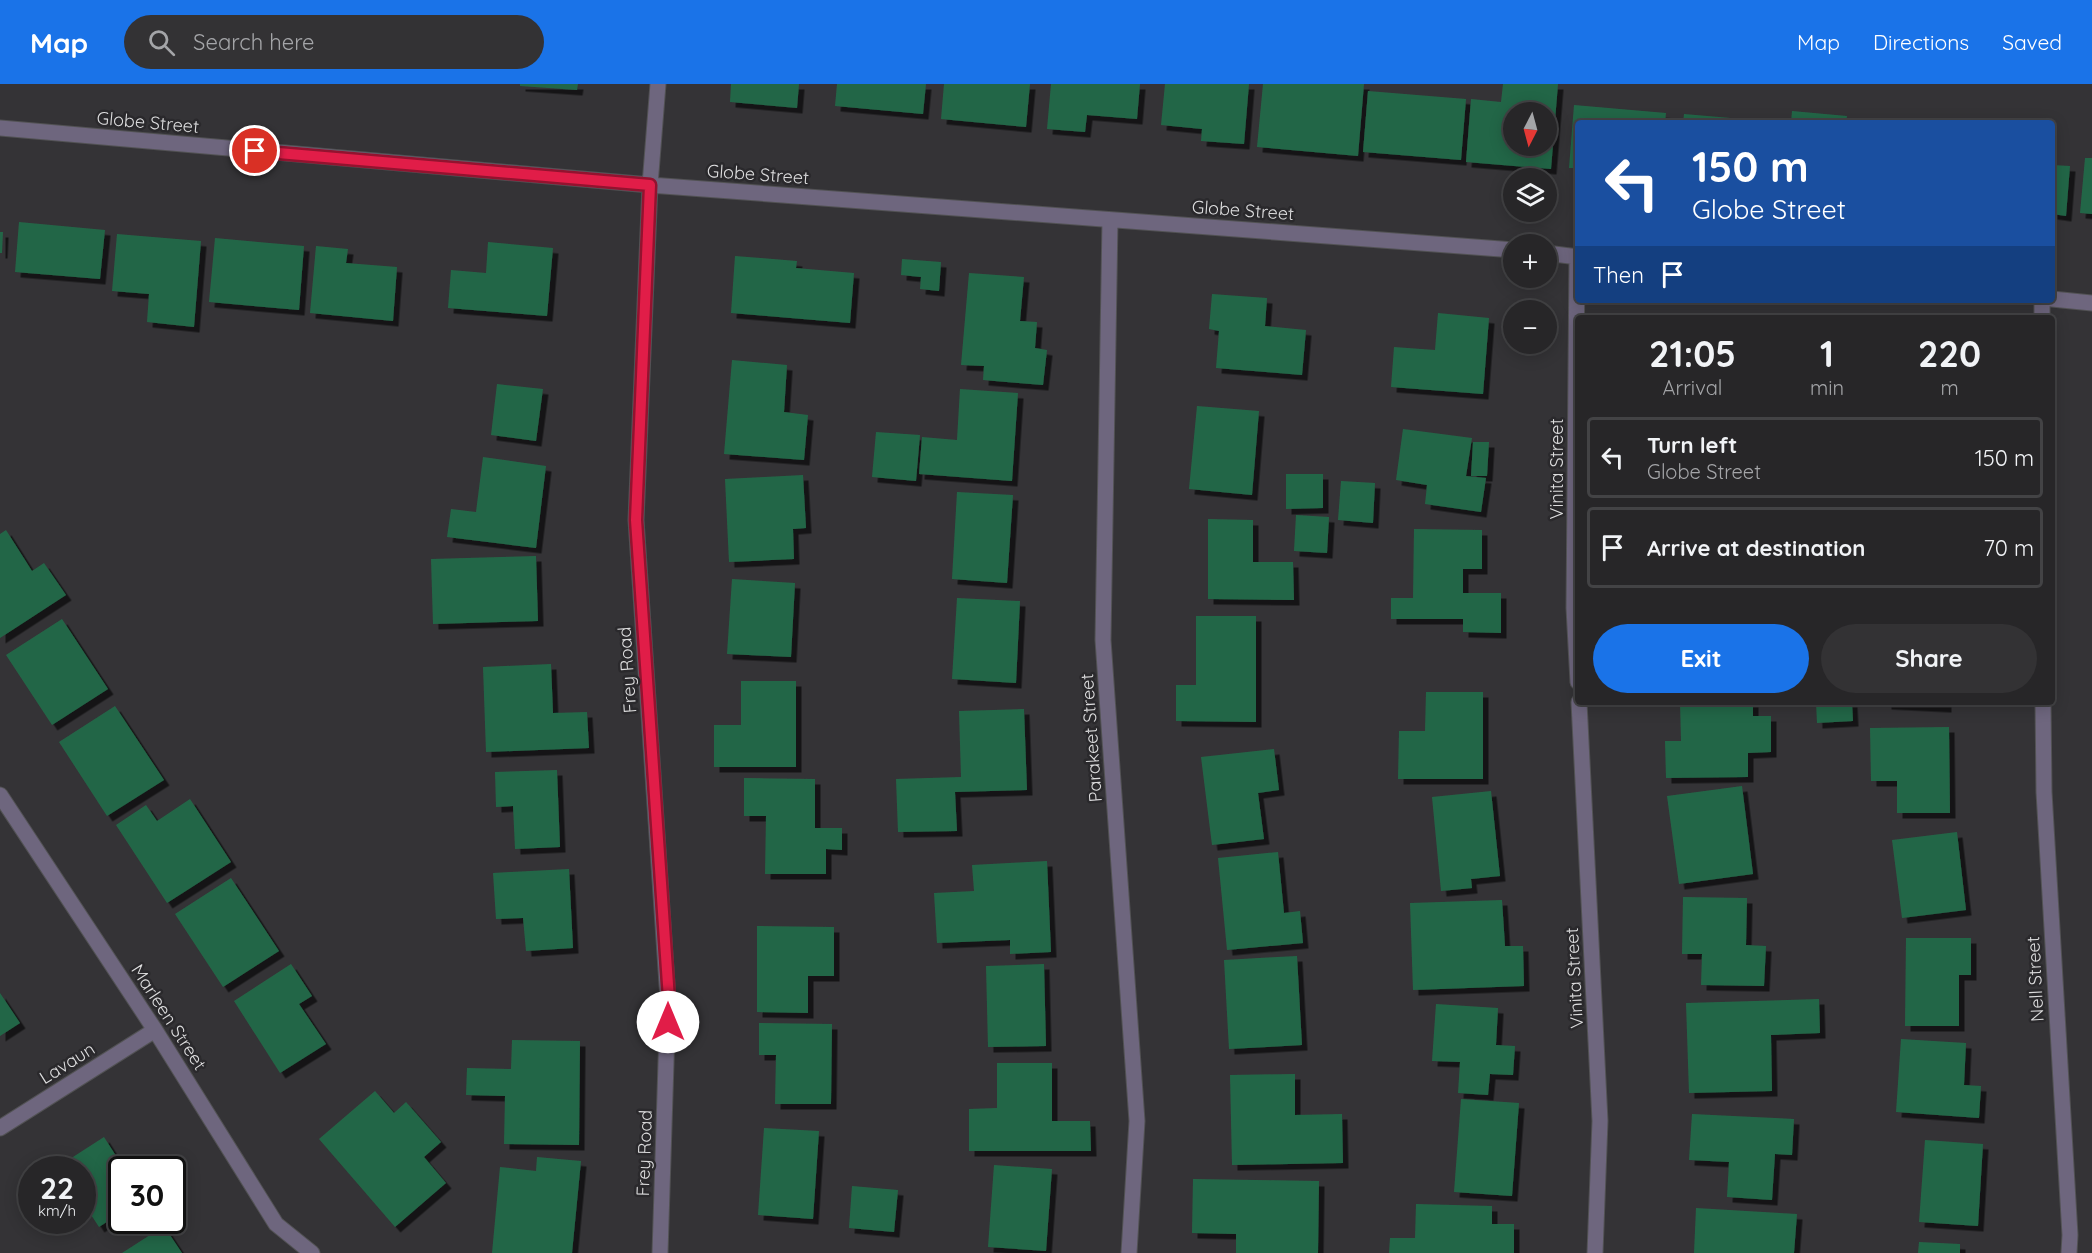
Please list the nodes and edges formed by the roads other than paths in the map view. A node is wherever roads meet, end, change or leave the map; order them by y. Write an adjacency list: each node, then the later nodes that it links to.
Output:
1 (658, 84): 3 (street, Frey Road)
2 (0, 128): 3 (street, Globe Street)
3 (650, 185): 4 (street, Globe Street); 18 (street, Frey Road)
4 (1110, 220): 5 (street, Globe Street); 19 (street, Parakeet Street)
5 (1503, 249)
6 (1557, 254): 7 (street)
7 (1575, 256)
8 (2055, 299): 9 (street)
9 (2092, 303)
10 (1575, 491): 11 (street, Vinita Street)
11 (1575, 627)
12 (1579, 705): 20 (street, Vinita Street)
13 (2043, 705): 21 (street, Nell Street)
14 (0, 795): 15 (street, Marleen Street)
15 (155, 1030): 16 (street, Lavaun); 17 (street, Marleen Street)
16 (0, 1128)
17 (312, 1253)
18 (660, 1253)
19 (1129, 1253)
20 (1595, 1253)
21 (2069, 1253)

